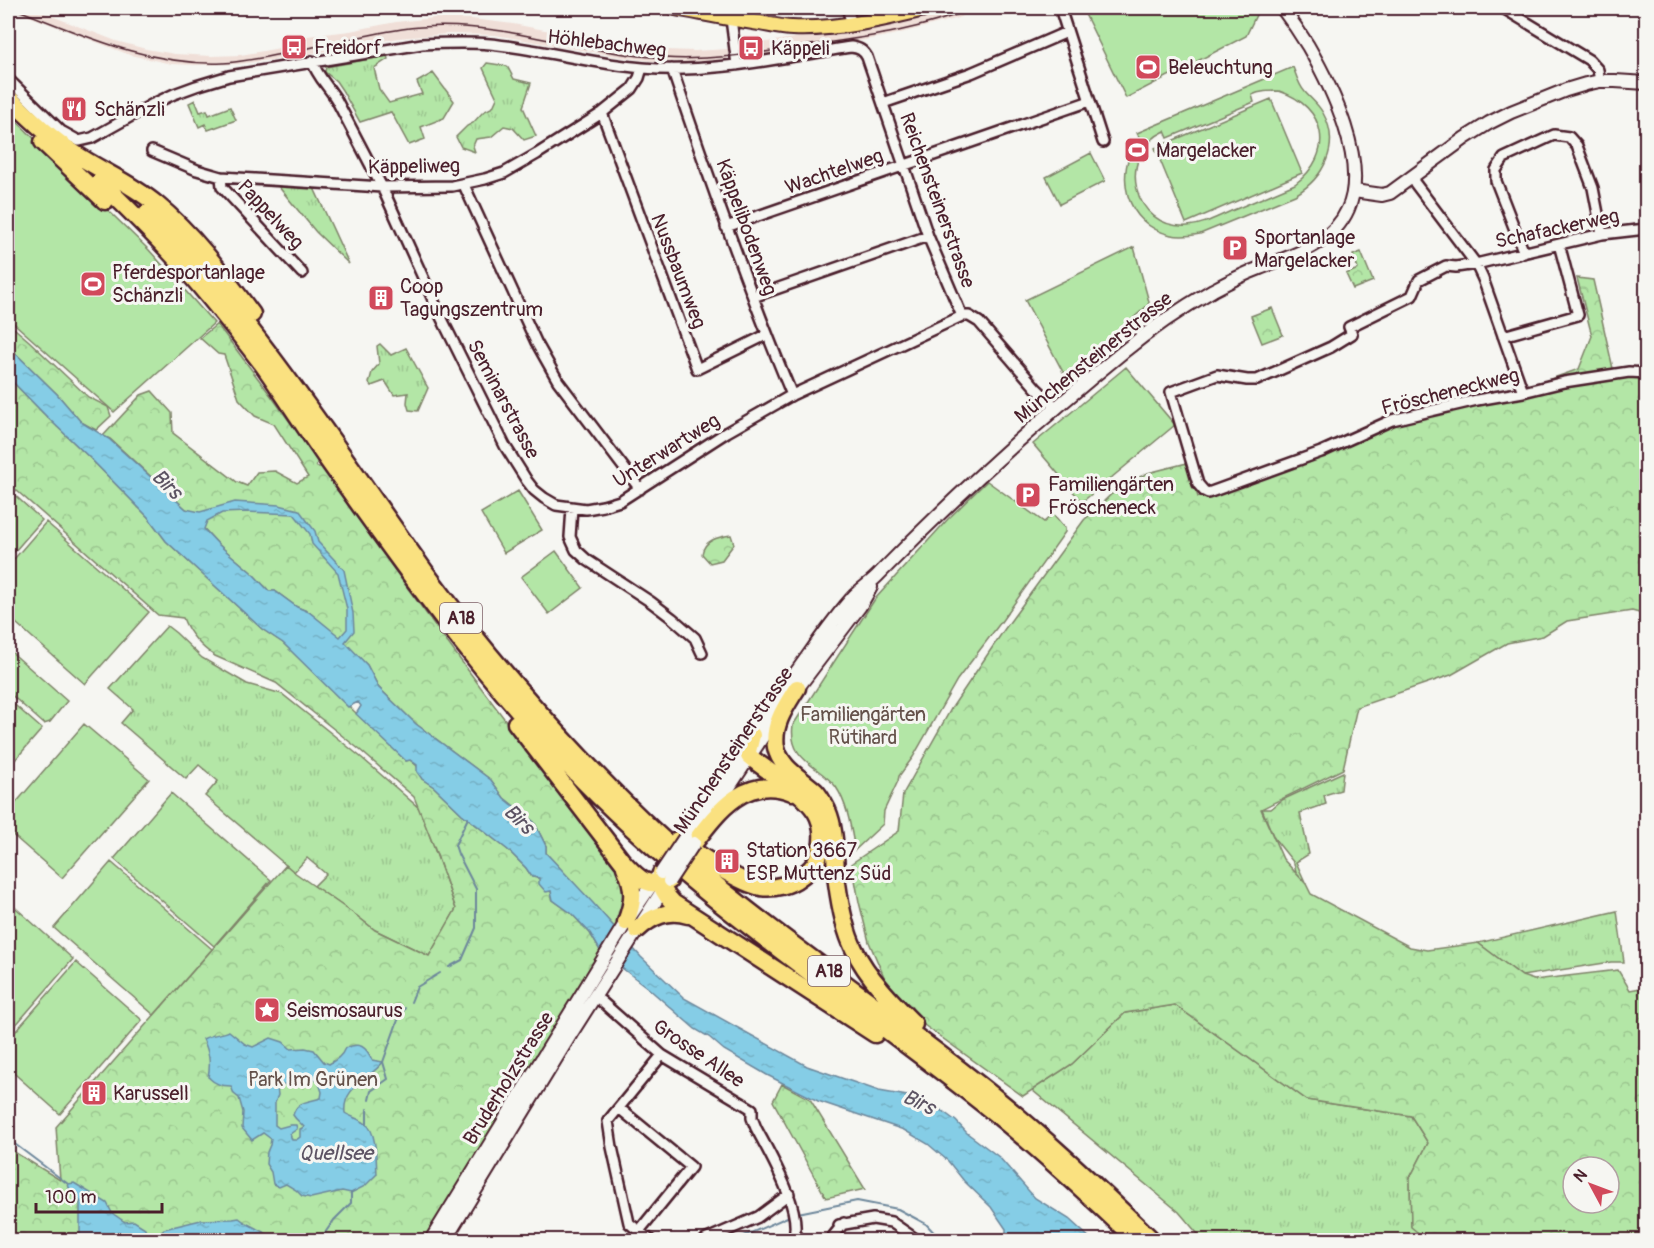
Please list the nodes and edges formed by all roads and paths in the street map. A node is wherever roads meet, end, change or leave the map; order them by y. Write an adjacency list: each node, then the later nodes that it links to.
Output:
1 (675, 8): 7 (main road)
2 (847, 8): 8 (street)
3 (928, 8): 8 (main road)
4 (1060, 8): 9 (street)
5 (1282, 8): 33 (main road)
6 (1503, 8): 16 (street)
7 (726, 14): 8 (main road); 12 (street)
8 (852, 24)
9 (1067, 32): 19 (street); 20 (street)
10 (851, 46): 12 (street, Höhlebachweg); 20 (street, Reichensteinerstrasse)
11 (312, 62): 13 (street, Höhlebachweg); 15 (street, Höhlebachweg); 32 (street, Seminarstrasse)
12 (737, 65): 14 (street, Höhlebachweg)
13 (642, 68): 14 (street, Höhlebachweg); 22 (street, Käppeliweg)
14 (672, 69): 35 (street, Käppelibodenweg)
15 (8, 79)
16 (1600, 81): 17 (main road); 29 (main road)
17 (1647, 83)
18 (8, 97): 52 (highway)
19 (1090, 101): 24 (street); 27 (street, Wachtelweg)
20 (882, 103): 27 (street, Reichensteinerstrasse)
21 (8, 109): 47 (highway)
22 (602, 112): 31 (street, Käppeliweg); 45 (street, Nussbaumweg)
23 (1647, 141): 26 (street)
24 (1103, 142)
25 (152, 151): 28 (street, Käppeliweg)
26 (1647, 155)
27 (905, 165): 35 (street, Wachtelweg); 38 (street, Reichensteinerstrasse)
28 (221, 177): 32 (street, Käppeliweg); 42 (street, Pappelweg)
29 (1411, 178): 33 (main road); 41 (street)
30 (100, 182): 47 (highway, A18)
31 (464, 185): 32 (street, Käppeliweg); 54 (street)
32 (382, 187): 55 (street, Seminarstrasse)
33 (1354, 191): 51 (main road, Münchensteinerstrasse)
34 (148, 212): 52 (highway, A18)
35 (726, 227): 43 (street, Käppelibodenweg)
36 (1647, 228): 37 (street, Schafackerweg)
37 (1602, 234): 39 (street, Schafackerweg); 40 (street)
38 (928, 236): 43 (street); 44 (street, Reichensteinerstrasse)
39 (1559, 244): 40 (street, Schafackerweg); 46 (street)
40 (1524, 253): 41 (street, Schafackerweg)
41 (1476, 264): 46 (street); 53 (street, Schafackerweg)
42 (302, 273)
43 (753, 297): 45 (street, Käppelibodenweg)
44 (962, 316): 50 (street, Unterwartweg); 51 (street, Reichensteinerstrasse)
45 (766, 335): 50 (street, Käppelibodenweg)
46 (1503, 336): 49 (street)
47 (261, 363): 56 (highway, A18)
48 (1647, 373): 49 (street, Fröscheneckweg)
49 (1523, 392): 53 (street, Fröscheneckweg)
50 (792, 395): 54 (street, Unterwartweg)
51 (1057, 408): 57 (main road, Münchensteinerstrasse)
52 (324, 428): 62 (highway, A18)
53 (1189, 456)
54 (640, 489): 55 (street, Unterwartweg)
55 (572, 508): 58 (street)
56 (406, 568): 65 (highway); 76 (highway, A18)
57 (878, 576): 59 (main road, Münchensteinerstrasse); 60 (main road, Münchensteinerstrasse)
58 (702, 653)
59 (797, 688): 60 (main road, Münchensteinerstrasse); 61 (highway)
60 (748, 750): 61 (highway); 63 (highway); 64 (main road, Münchensteinerstrasse)
61 (798, 779): 74 (highway)
62 (616, 793): 63 (highway); 74 (highway, A18)
63 (802, 797): 64 (highway)
64 (689, 840): 66 (main road, Münchensteinerstrasse, bridge)
65 (622, 861): 66 (highway); 67 (highway)
66 (661, 882): 67 (main road, Münchensteinerstrasse); 68 (main road, Münchensteinerstrasse); 69 (highway)
67 (636, 899): 70 (highway)
68 (653, 913): 69 (highway); 70 (highway)
69 (694, 917): 76 (highway)
70 (631, 926): 72 (main road, Bruderholzstrasse); 72 (main road, Bruderholzstrasse)
71 (601, 1001): 73 (street, Grosse Allee)
72 (567, 1029): 79 (main road, Bruderholzstrasse)
73 (662, 1055): 75 (street); 77 (street, Grosse Allee)
74 (968, 1076): 86 (highway, A18)
75 (619, 1108): 78 (street); 78 (street)
76 (1049, 1160): 85 (highway, A18)
77 (789, 1194): 81 (street); 82 (street)
78 (639, 1231): 80 (street)
79 (435, 1240)
80 (650, 1240)
81 (705, 1240)
82 (793, 1240)
83 (830, 1240): 84 (street)
84 (917, 1240)
85 (1136, 1240)
86 (1152, 1240)

